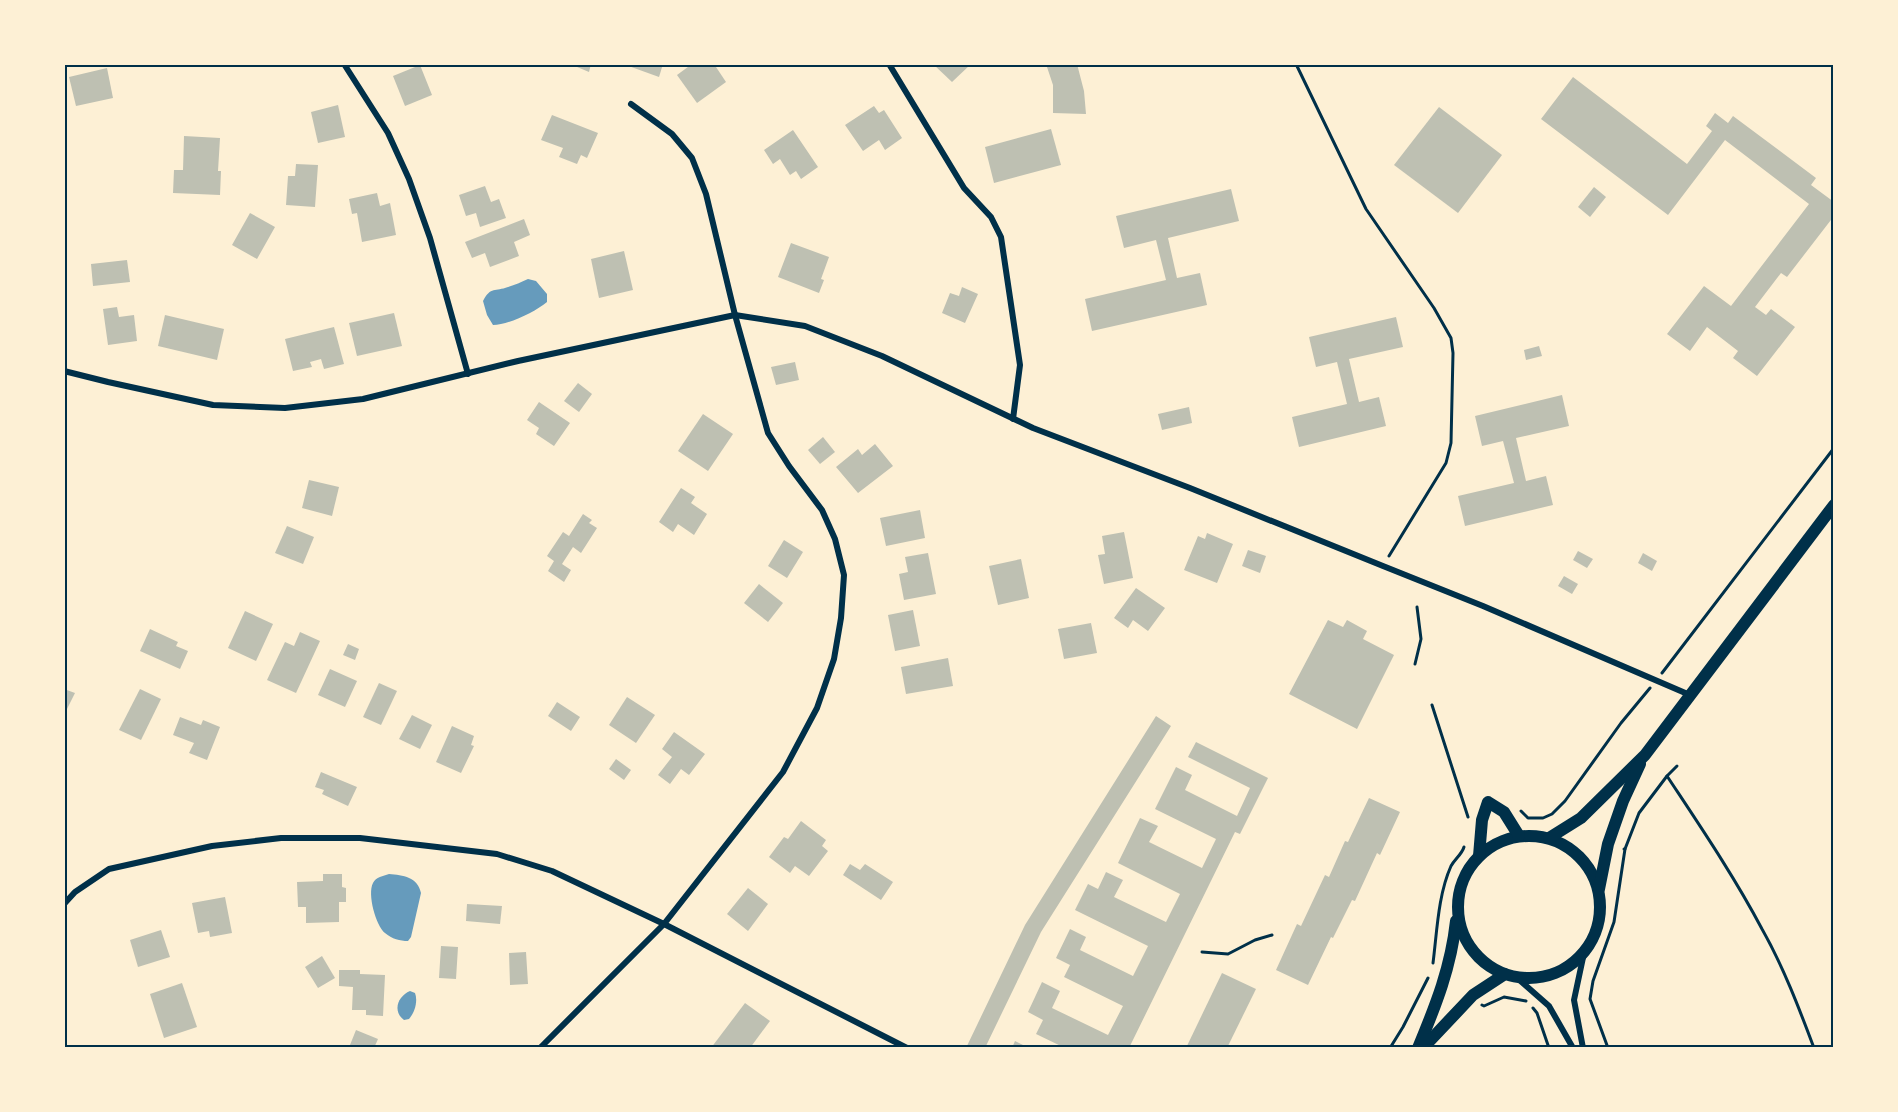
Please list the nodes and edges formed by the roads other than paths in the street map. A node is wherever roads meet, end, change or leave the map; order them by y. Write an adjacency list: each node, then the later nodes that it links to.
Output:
1 (344, 64): 6 (street)
2 (889, 64): 7 (street)
3 (631, 104): 4 (street)
4 (735, 315): 6 (street); 7 (street); 17 (street)
5 (64, 371): 6 (street)
6 (468, 374)
7 (1013, 419): 9 (street)
8 (1833, 505): 9 (main road)
9 (1690, 695): 10 (main road)
10 (1645, 755): 12 (main road); 14 (main road)
11 (1519, 836): 12 (main road); 13 (main road); 13 (main road)
12 (1549, 838): 14 (main road)
13 (1479, 856): 16 (main road)
14 (1599, 891): 18 (main road)
15 (64, 904): 17 (street)
16 (1458, 911): 19 (main road); 22 (main road)
17 (664, 924): 20 (street); 21 (street)
18 (1584, 953): 19 (main road); 25 (street)
19 (1510, 975): 23 (main road); 24 (street)
20 (540, 1047)
21 (907, 1047)
22 (1418, 1047)
23 (1423, 1047)
24 (1573, 1047)
25 (1583, 1047)

